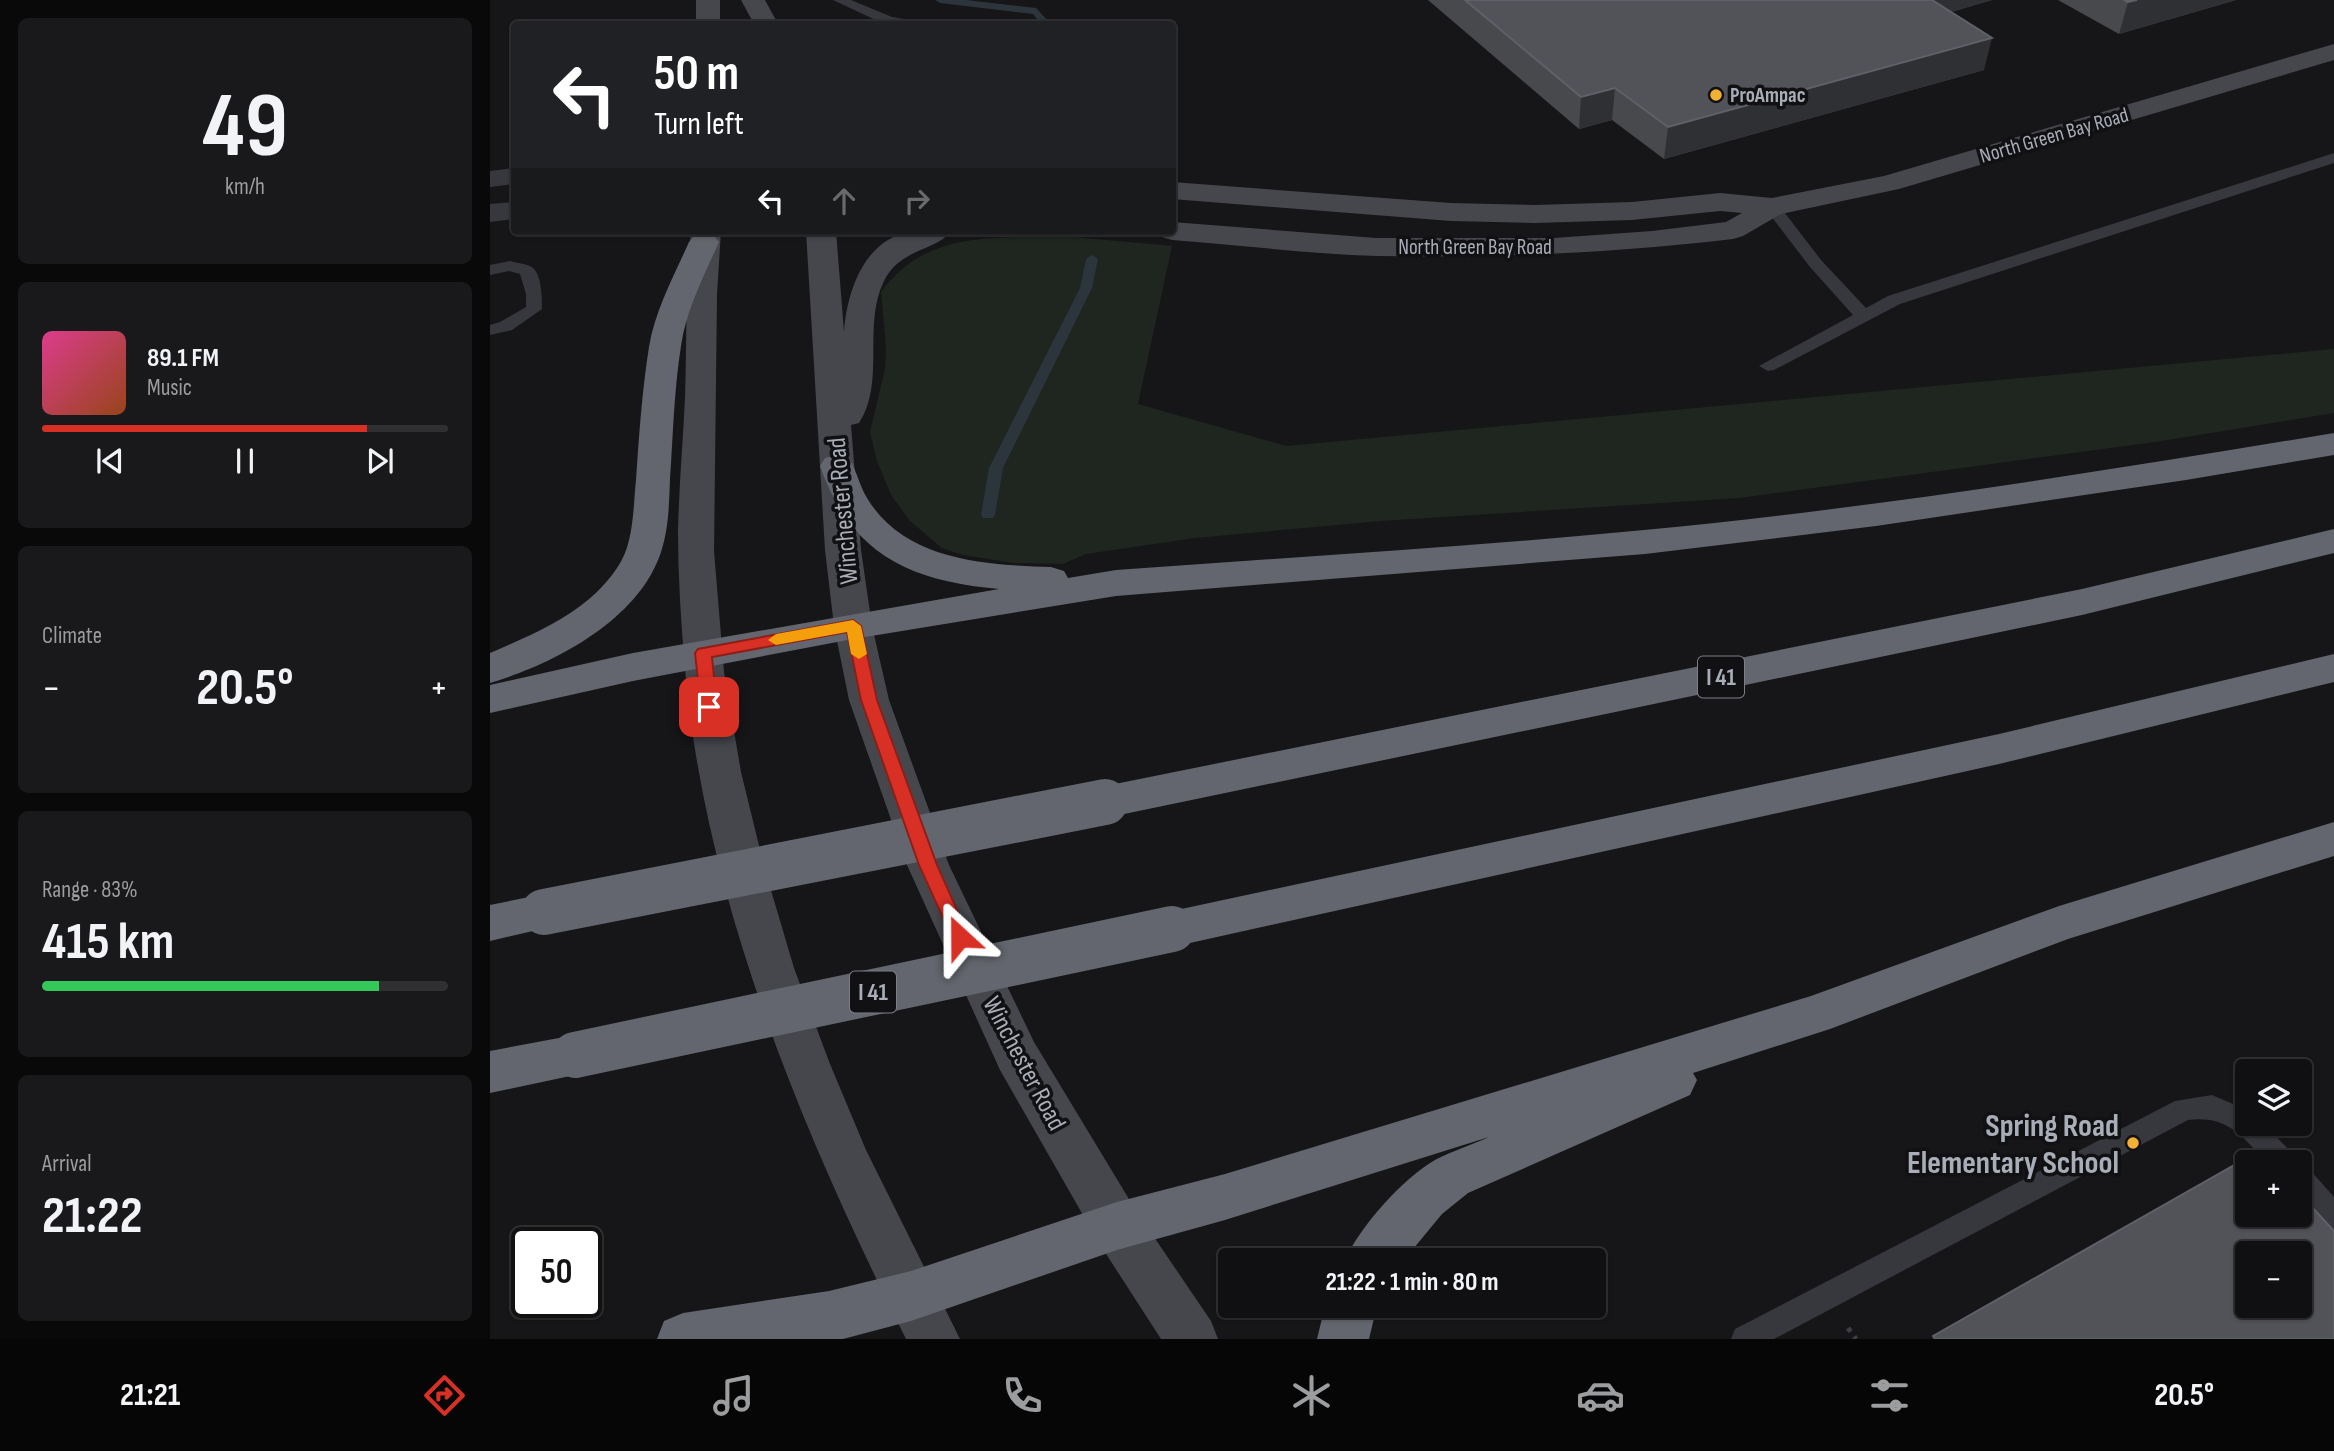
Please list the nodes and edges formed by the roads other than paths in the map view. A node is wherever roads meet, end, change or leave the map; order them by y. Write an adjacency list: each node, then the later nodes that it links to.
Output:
1 (708, 0): 4 (main road)
2 (753, 0): 5 (main road)
3 (840, 0): 6 (lane)
4 (708, 21)
5 (764, 21)
6 (889, 21)
7 (2334, 52): 12 (main road, North Green Bay Road)
8 (2334, 158): 21 (lane)
9 (511, 176): 10 (street)
10 (490, 179)
11 (1176, 190): 12 (main road, North Green Bay Road)
12 (1772, 208): 15 (main road, North Green Bay Road); 21 (lane)
13 (511, 211): 14 (street)
14 (490, 213)
15 (1176, 230)
16 (821, 235): 26 (main road, Winchester Road)
17 (926, 235): 26 (main road)
18 (705, 236): 30 (main road); 32 (highway)
19 (490, 270): 20 (lane); 23 (lane)
20 (490, 278)
21 (1863, 315): 24 (lane)
22 (490, 317): 23 (lane)
23 (490, 329)
24 (1768, 366)
25 (2334, 444): 28 (highway)
26 (836, 457): 28 (highway); 29 (main road, Winchester Road)
27 (2334, 541): 35 (highway, I 41, bridge)
28 (1116, 583): 29 (highway)
29 (853, 626): 30 (highway); 41 (main road, Winchester Road)
30 (703, 653): 33 (highway); 43 (main road)
31 (2334, 668): 37 (highway, I 41, bridge)
32 (490, 669)
33 (490, 699)
34 (2334, 839): 36 (highway)
35 (490, 923)
36 (1814, 1015): 41 (highway); 42 (highway)
37 (490, 1072)
38 (2272, 1150): 48 (lane)
39 (2312, 1192): 40 (lane)
40 (2334, 1216)
41 (1117, 1226): 43 (highway); 46 (main road, Winchester Road)
42 (1381, 1248)
43 (922, 1318): 45 (highway)
44 (1348, 1318): 47 (highway)
45 (683, 1339)
46 (1192, 1339)
47 (1343, 1339)
48 (1745, 1339)

